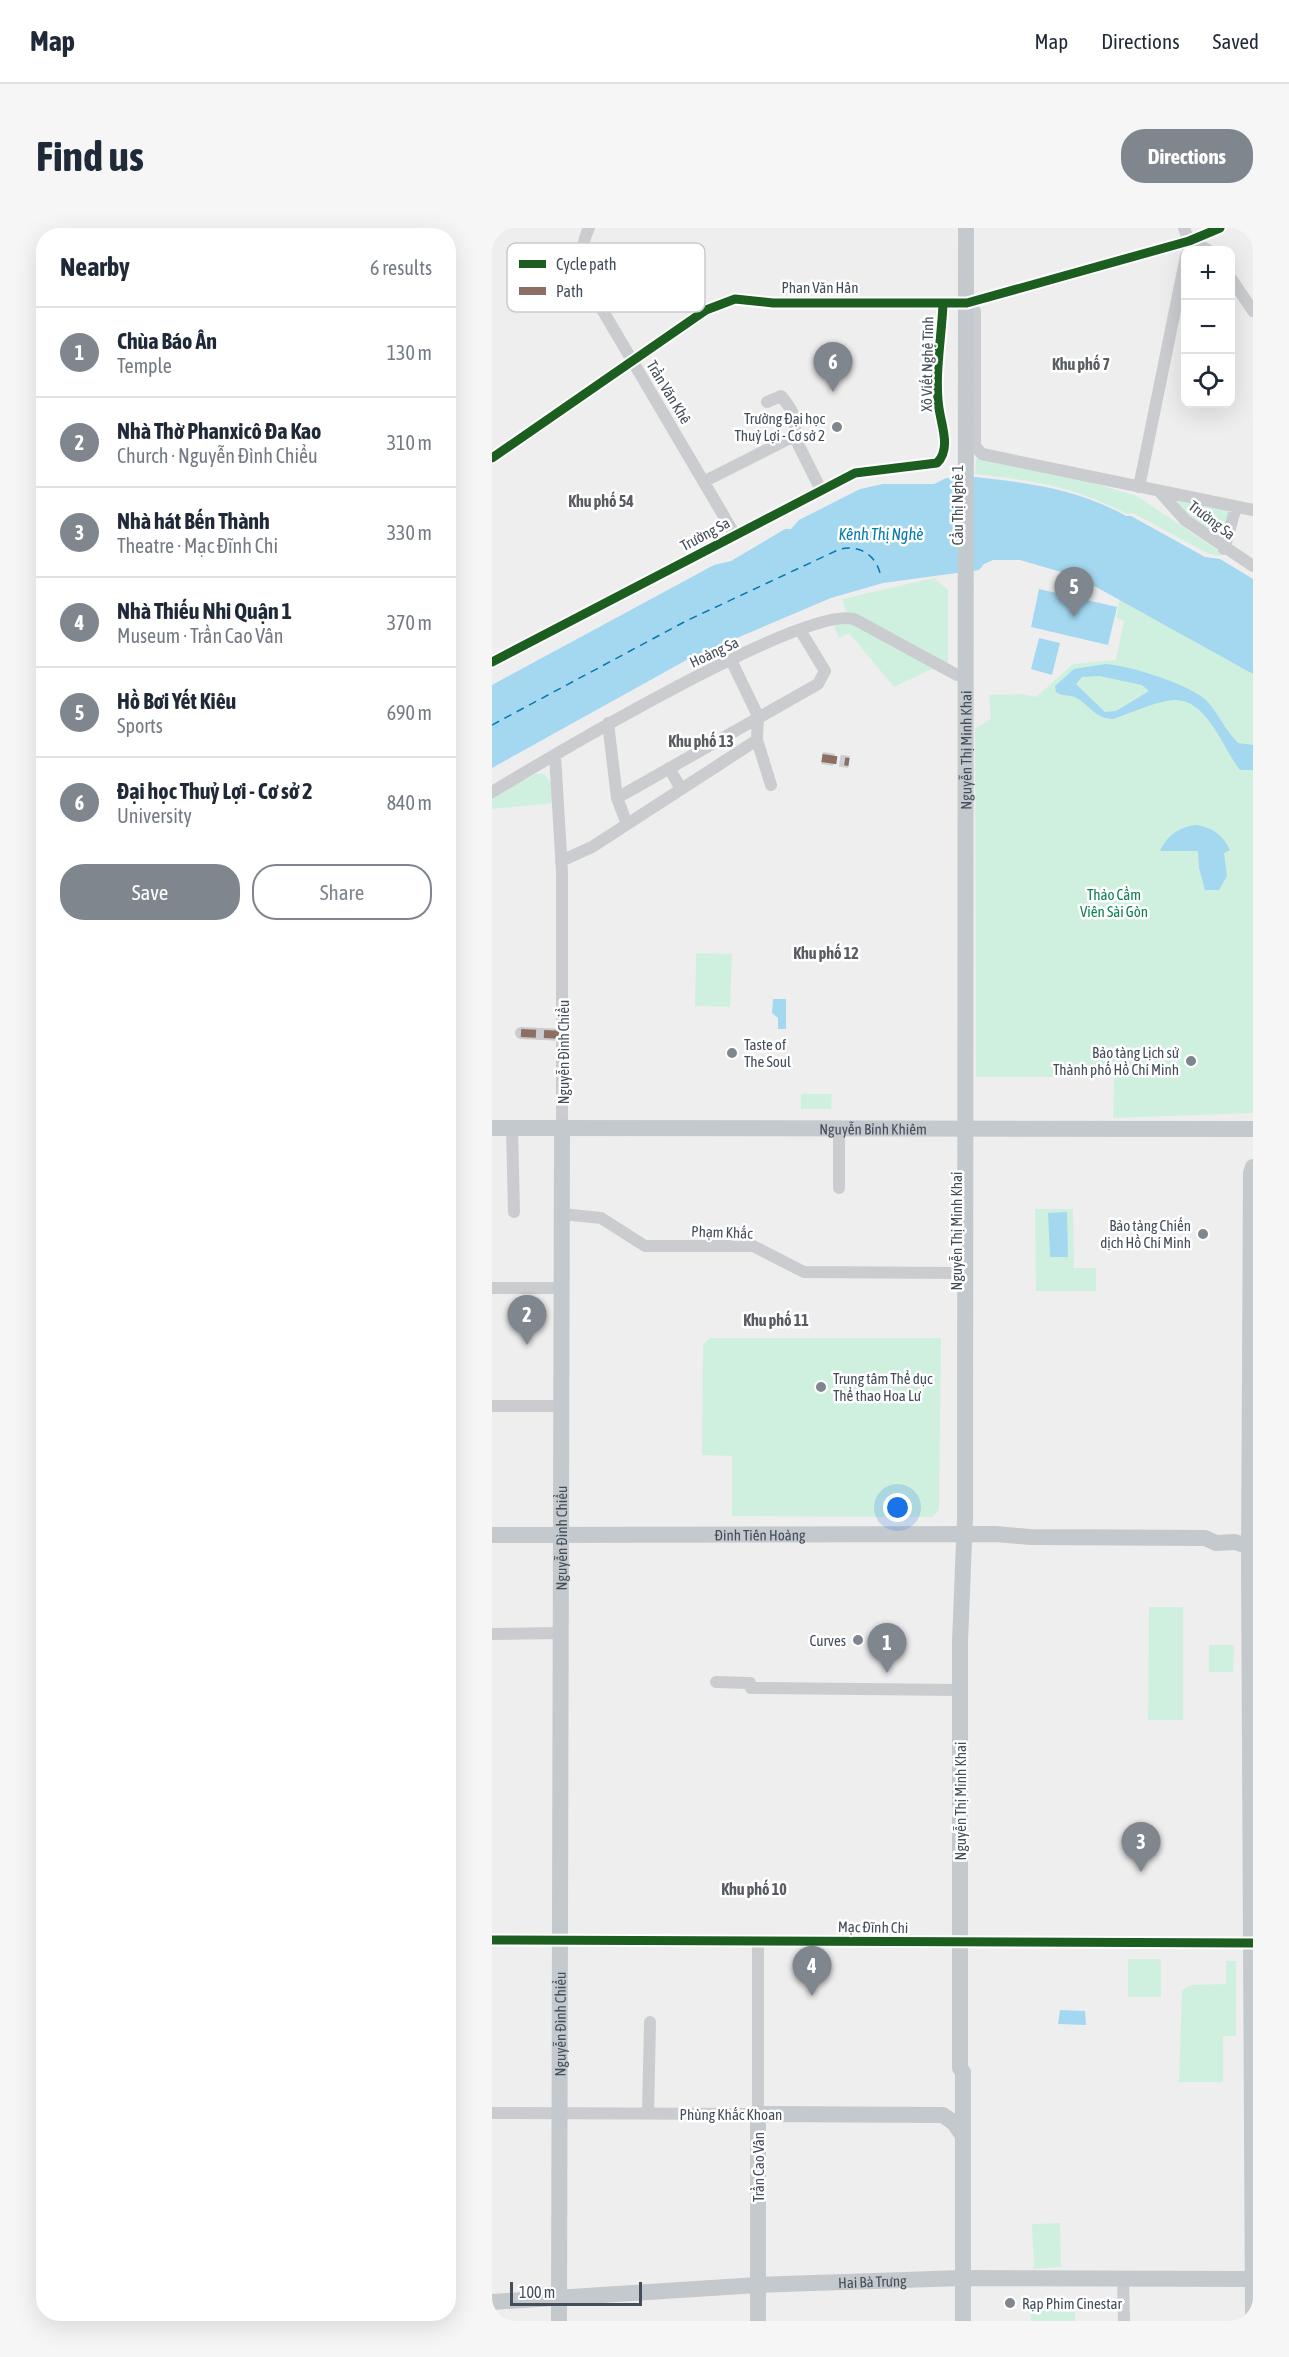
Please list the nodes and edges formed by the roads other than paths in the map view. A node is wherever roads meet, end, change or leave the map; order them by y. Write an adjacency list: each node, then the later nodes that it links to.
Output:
1 (589, 228): 6 (street, Trần Văn Khê)
2 (956, 228): 11 (main road, Xô Viết Nghệ Tĩnh)
3 (966, 228): 11 (main road, Xô Viết Nghệ Tĩnh)
4 (1184, 228): 7 (street)
5 (1220, 228): 7 (street, Phan Văn Hân)
6 (584, 243)
7 (1188, 246)
8 (1181, 248): 11 (street, Phan Văn Hân)
9 (1181, 276): 23 (street)
10 (1235, 284): 13 (street)
11 (955, 303): 12 (street, Phan Văn Hân); 16 (main road, Xô Viết Nghệ Tĩnh); 21 (street, Xô Viết Nghệ Tĩnh); 23 (street, Xô Viết Nghệ Tĩnh)
12 (705, 311)
13 (1253, 311)
14 (604, 312): 17 (street, Trần Văn Khê)
15 (703, 312): 17 (street, Phan Văn Hân)
16 (962, 358): 32 (main road, Cầu Thị Nghè 1)
17 (634, 362): 20 (street, Phan Văn Hân); 22 (street, Trần Văn Khê)
18 (767, 402): 19 (street)
19 (794, 436): 22 (street); 24 (street)
20 (492, 458)
21 (940, 460): 24 (street, Trường Sa)
22 (705, 481): 28 (street, Trần Văn Khê)
23 (1139, 487): 25 (street)
24 (821, 490): 28 (street, Trường Sa)
25 (1159, 491): 26 (street); 29 (street, Trường Sa)
26 (1236, 507): 27 (street); 29 (street)
27 (1253, 510)
28 (735, 535): 34 (street, Trường Sa)
29 (1224, 549): 30 (street, Trường Sa)
30 (1253, 566)
31 (800, 630): 33 (street, Hoàng Sa); 35 (street, Hoàng Sa); 36 (street)
32 (962, 650): 35 (main road, Nguyễn Thị Minh Khai); 49 (main road, Nguyễn Thị Minh Khai)
33 (731, 660): 36 (street); 37 (street, Hoàng Sa)
34 (492, 662)
35 (957, 675): 49 (main road, Nguyễn Thị Minh Khai)
36 (759, 716): 38 (street); 39 (street)
37 (608, 723): 40 (street, Hoàng Sa); 46 (street)
38 (757, 740): 41 (street); 43 (street)
39 (705, 747): 41 (street); 42 (street)
40 (555, 755): 45 (street, Hoàng Sa); 48 (street, Nguyễn Đình Chiểu)
41 (716, 767): 44 (street)
42 (669, 768): 44 (street); 46 (street)
43 (771, 784)
44 (681, 789): 47 (street)
45 (492, 792)
46 (617, 798): 47 (street)
47 (627, 824): 48 (street)
48 (561, 861): 51 (street, Nguyễn Đình Chiểu)
49 (962, 925): 56 (main road, Nguyễn Thị Minh Khai)
50 (521, 1033): 51 (street)
51 (563, 1035): 53 (street, Nguyễn Đình Chiểu)
52 (512, 1127): 53 (main road, Nguyễn Bỉnh Khiêm); 54 (main road, Nguyễn Bỉnh Khiêm); 60 (street)
53 (562, 1127): 55 (main road, Nguyễn Bỉnh Khiêm); 61 (main road, Nguyễn Đình Chiểu)
54 (492, 1128)
55 (839, 1128): 56 (main road, Nguyễn Bỉnh Khiêm); 59 (street)
56 (961, 1129): 57 (main road, Nguyễn Bỉnh Khiêm); 62 (main road, Nguyễn Thị Minh Khai)
57 (1253, 1129)
58 (1253, 1167): 65 (main road)
59 (839, 1188)
60 (514, 1212)
61 (562, 1214): 62 (street, Phạm Khắc); 64 (main road, Nguyễn Đình Chiểu)
62 (960, 1273): 71 (main road, Nguyễn Thị Minh Khai)
63 (492, 1288): 64 (street)
64 (562, 1288): 67 (main road, Nguyễn Đình Chiểu)
65 (1252, 1339): 68 (main road)
66 (492, 1406): 67 (street)
67 (561, 1406): 69 (main road, Nguyễn Đình Chiểu)
68 (1251, 1528): 72 (main road, Đinh Tiên Hoàng); 73 (main road)
69 (561, 1534): 70 (main road, Đinh Tiên Hoàng); 71 (main road, Đinh Tiên Hoàng); 74 (main road, Nguyễn Đình Chiểu)
70 (492, 1535)
71 (963, 1536): 72 (main road, Đinh Tiên Hoàng); 77 (main road, Nguyễn Thị Minh Khai)
72 (1205, 1538): 73 (main road, Đinh Tiên Hoàng)
73 (1251, 1548): 82 (main road)
74 (561, 1633): 75 (street); 79 (main road, Nguyễn Đình Chiểu)
75 (492, 1634)
76 (716, 1682): 77 (street)
77 (960, 1690): 81 (main road, Nguyễn Thị Minh Khai)
78 (492, 1940): 79 (street, Mạc Đĩnh Chi)
79 (559, 1940): 80 (street, Mạc Đĩnh Chi); 88 (main road, Nguyễn Đình Chiểu)
80 (758, 1941): 81 (street, Mạc Đĩnh Chi); 90 (street, Trần Cao Vân)
81 (960, 1943): 82 (street, Mạc Đĩnh Chi); 85 (main road, Nguyễn Thị Minh Khai)
82 (1252, 1943): 84 (main road)
83 (650, 2022): 89 (street)
84 (1253, 2022): 86 (main road)
85 (960, 2068): 91 (main road, Nguyễn Thị Minh Khai); 92 (main road, Nguyễn Thị Minh Khai)
86 (1252, 2105): 93 (main road)
87 (492, 2113): 88 (street, Phùng Khắc Khoan)
88 (559, 2113): 89 (street, Phùng Khắc Khoan); 98 (main road, Nguyễn Đình Chiểu)
89 (648, 2114): 90 (street, Phùng Khắc Khoan)
90 (758, 2114): 91 (main road, Phùng Khắc Khoan); 97 (main road, Trần Cao Vân)
91 (943, 2115): 92 (main road)
92 (962, 2133): 94 (main road, Nguyễn Thị Minh Khai)
93 (1252, 2175): 96 (main road)
94 (963, 2278): 95 (main road, Hai Bà Trưng); 97 (main road, Hai Bà Trưng); 103 (main road, Nguyễn Thị Minh Khai)
95 (1124, 2278): 96 (main road, Hai Bà Trưng); 104 (street)
96 (1253, 2279): 100 (main road)
97 (758, 2285): 98 (main road, Hai Bà Trưng); 102 (main road, Trần Cao Vân)
98 (559, 2298): 99 (main road, Hai Bà Trưng); 101 (main road, Nguyễn Đình Chiểu)
99 (492, 2302)
100 (1253, 2317)
101 (559, 2321)
102 (758, 2321)
103 (963, 2321)
104 (1124, 2321)

